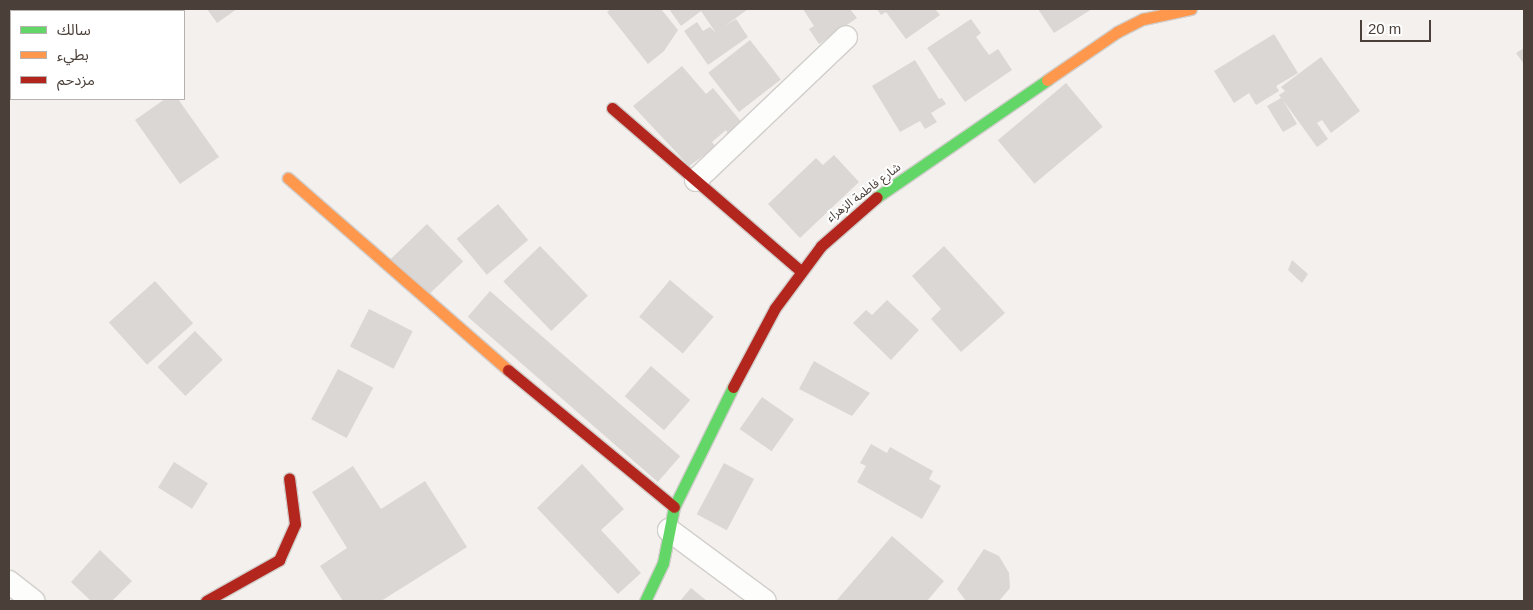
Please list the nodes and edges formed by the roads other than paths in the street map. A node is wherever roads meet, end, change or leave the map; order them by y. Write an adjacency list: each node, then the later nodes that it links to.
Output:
1 (1177, 10): 6 (street, شارع فاطمة الزهراء)
2 (846, 37): 5 (street)
3 (612, 108): 5 (street)
4 (288, 178): 8 (street)
5 (696, 180): 6 (street)
6 (800, 270): 8 (street, شارع فاطمة الزهراء)
7 (289, 478): 12 (street)
8 (674, 507): 9 (street, شارع فاطمة الزهراء)
9 (669, 530): 13 (street, شارع فاطمة الزهراء); 14 (street)
10 (9, 582): 11 (street)
11 (33, 601)
12 (206, 601)
13 (645, 601)
14 (765, 601)

